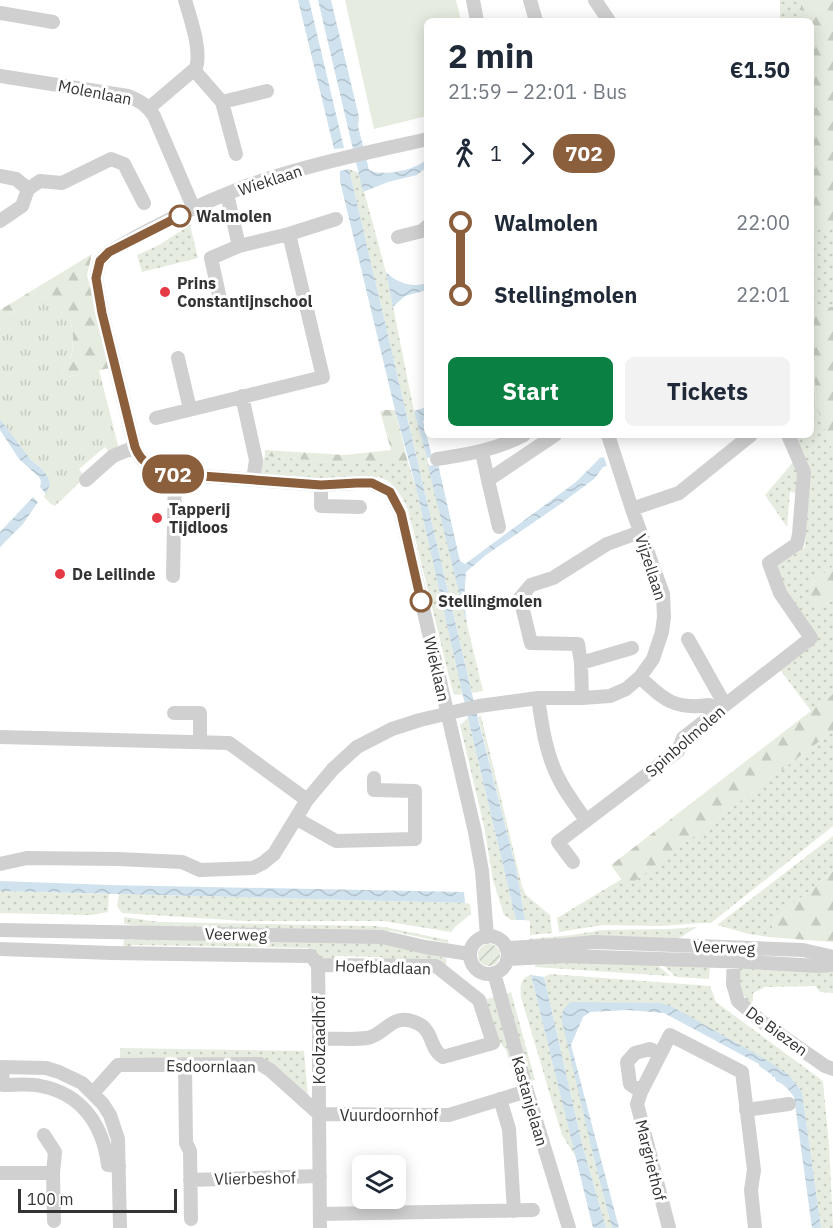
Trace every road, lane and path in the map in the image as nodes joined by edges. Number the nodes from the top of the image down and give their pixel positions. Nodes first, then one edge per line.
1 (185, 0) edge
2 (473, 0) edge
3 (530, 0) edge
4 (595, 0) edge
5 (0, 13) edge
6 (476, 18) edge
7 (535, 18) edge
8 (607, 18) edge
9 (53, 22) dead end
10 (194, 70) junction
11 (0, 76) edge
12 (267, 91) dead end
13 (222, 102) junction
14 (149, 108) junction
15 (424, 140) edge
16 (236, 154) dead end
17 (0, 176) edge
18 (28, 189) junction
19 (226, 194) junction
20 (144, 203) dead end
21 (194, 209) junction
22 (336, 219) dead end
23 (0, 221) edge
24 (424, 229) edge
25 (289, 234) junction
26 (398, 237) dead end
27 (239, 246) junction
28 (220, 299) dead end
29 (178, 358) dead end
30 (242, 396) junction
31 (190, 409) junction
32 (156, 418) dead end
33 (518, 438) edge
34 (551, 438) edge
35 (609, 438) edge
36 (748, 438) edge
37 (789, 438) edge
38 (135, 447) junction
39 (482, 452) junction
40 (437, 459) dead end
41 (175, 474) junction
42 (86, 480) dead end
43 (253, 480) junction
44 (488, 480) junction
45 (321, 485) junction
46 (360, 507) dead end
47 (632, 509) junction
48 (499, 526) dead end
49 (640, 532) junction
50 (173, 576) dead end
51 (688, 639) dead end
52 (632, 648) dead end
53 (581, 663) junction
54 (640, 677) junction
55 (538, 698) junction
56 (582, 698) junction
57 (720, 709) junction
58 (174, 713) dead end
59 (447, 714) junction
60 (0, 737) edge
61 (200, 742) junction
62 (374, 777) dead end
63 (307, 800) junction
64 (297, 819) junction
65 (586, 821) junction
66 (573, 862) dead end
67 (0, 864) edge
68 (0, 930) edge
69 (487, 937) junction
70 (734, 947) junction
71 (0, 949) edge
72 (506, 953) junction
73 (470, 954) junction
74 (833, 957) edge
75 (734, 962) junction
76 (318, 965) junction
77 (833, 965) edge
78 (494, 973) junction
79 (320, 1039) junction
80 (660, 1054) junction
81 (184, 1065) junction
82 (1, 1067) edge
83 (833, 1069) edge
84 (527, 1091) junction
85 (641, 1092) junction
86 (93, 1093) junction
87 (500, 1099) junction
88 (789, 1104) dead end
89 (746, 1110) junction
90 (319, 1114) junction
91 (44, 1135) dead end
92 (113, 1166) junction
93 (0, 1173) edge
94 (53, 1173) junction
95 (320, 1176) junction
96 (190, 1180) junction
97 (533, 1210) dead end
98 (514, 1211) junction
99 (191, 1219) dead end
100 (54, 1221) dead end
101 (320, 1221) edge
102 (120, 1228) edge
103 (569, 1228) edge
104 (669, 1228) edge
105 (755, 1228) edge

1 - 10 street
2 - 6 street
3 - 7 street
4 - 8 street
5 - 9 street
10 - 13 street
10 - 14 street
11 - 14 street, Molenlaan
12 - 13 street
13 - 16 street
14 - 21 street, Molenlaan
15 - 19 street, Wieklaan
17 - 18 street
18 - 20 street
18 - 23 street
19 - 21 street, Wieklaan
19 - 27 street
21 - 38 street, Wieklaan
22 - 25 street
24 - 26 street
25 - 27 street
25 - 30 street
27 - 28 street
29 - 31 street
30 - 31 street
30 - 43 street
31 - 32 street
33 - 39 street
34 - 44 street
35 - 47 street, Vijzellaan
36 - 47 street
37 - 57 street, Spinbolmolen
38 - 41 street, Wieklaan
38 - 42 street
39 - 40 street
39 - 44 street
41 - 43 street, Wieklaan
41 - 50 street
43 - 45 street, Wieklaan
44 - 48 street
45 - 46 street
45 - 59 street, Wieklaan
47 - 49 street, Vijzellaan
49 - 53 street
49 - 54 street, Vijzellaan
51 - 57 street
52 - 53 street
53 - 56 street
54 - 56 street, Vijzellaan
54 - 57 street
55 - 56 street, Vijzellaan
55 - 59 street, Vijzellaan
55 - 65 street
57 - 65 street, Spinbolmolen
58 - 61 street
59 - 63 street, Vijzellaan
59 - 69 street, Wieklaan
60 - 61 street
61 - 63 street
62 - 64 street
63 - 64 street, Vijzellaan
64 - 67 street
65 - 66 street, Spinbolmolen
68 - 73 street, Veerweg
69 - 72 street
69 - 73 street
70 - 72 street, Veerweg
70 - 74 street, Veerweg
70 - 75 street, De Biezen
71 - 76 street, Hoefbladlaan
72 - 75 street, Veerweg
72 - 78 street
73 - 78 street
75 - 77 street, Veerweg
75 - 83 street, De Biezen
76 - 79 street, Koolzaadhof
76 - 79 street, Hoefbladlaan
78 - 84 street, Kastanjelaan
79 - 90 street, Koolzaadhof
80 - 85 street, Margriethof
80 - 85 street, Margriethof
80 - 89 street, Margriethof
81 - 86 street, Esdoornlaan
81 - 90 street, Esdoornlaan
81 - 96 street, Vlierbeshof
82 - 86 street
82 - 92 street
84 - 87 street, Vuurdoornhof
84 - 103 street, Kastanjelaan
85 - 104 street, Margriethof
86 - 92 street
87 - 90 street, Vuurdoornhof
87 - 98 street
88 - 89 street
89 - 105 street, Margriethof
90 - 95 street
91 - 94 street
92 - 102 street
93 - 94 street
94 - 100 street
95 - 96 street, Vlierbeshof
95 - 101 street
96 - 99 street, Vlierbeshof
97 - 98 street
98 - 101 street

